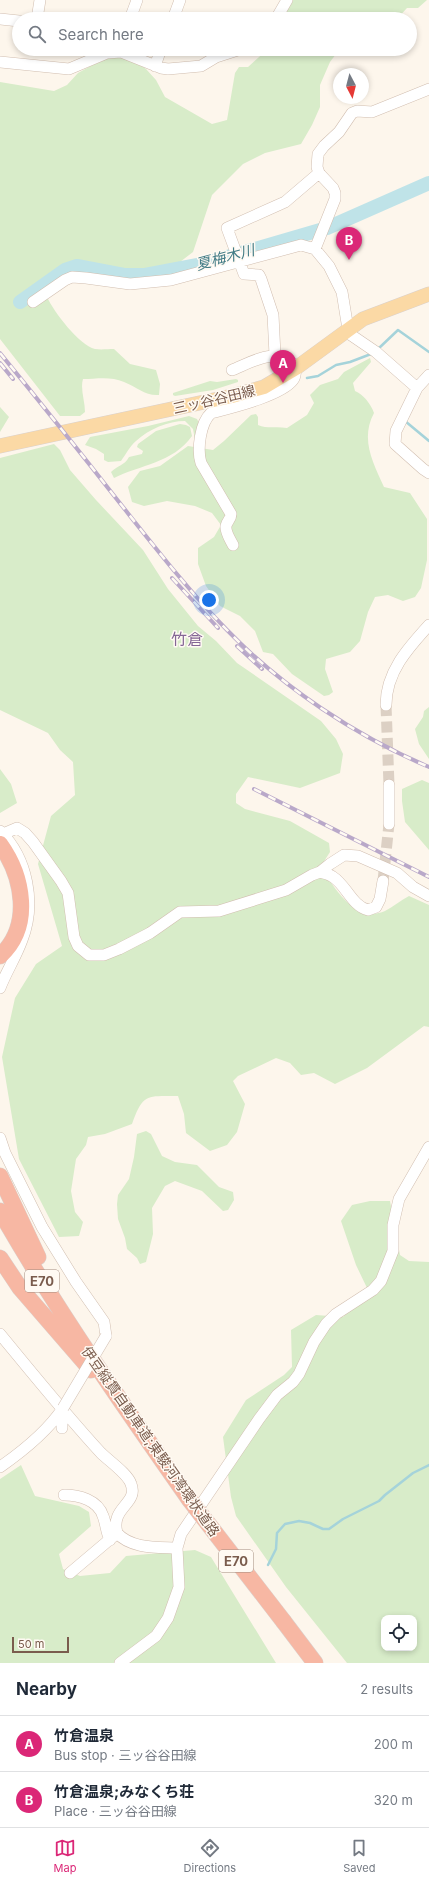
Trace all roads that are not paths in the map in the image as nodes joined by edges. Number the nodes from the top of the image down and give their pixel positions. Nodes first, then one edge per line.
1 (40, 0) edge
2 (137, 0) edge
3 (180, 0) edge
4 (287, 0) edge
5 (38, 12) edge
6 (133, 12) edge
7 (176, 12) edge
8 (280, 12) edge
9 (0, 19) edge
10 (12, 20) edge
11 (100, 56) edge
12 (131, 56) edge
13 (159, 56) edge
14 (219, 56) edge
15 (0, 62) edge
16 (155, 66) junction
17 (429, 89) edge
18 (319, 173) junction
19 (317, 244) junction
20 (239, 262) junction
21 (429, 294) edge
22 (34, 302) dead end
23 (348, 329) junction
24 (275, 355) junction
25 (296, 368) junction
26 (232, 370) dead end
27 (429, 374) edge
28 (417, 388) junction
29 (0, 446) edge
30 (429, 473) edge
31 (233, 545) dead end
32 (429, 625) edge
33 (386, 705) tunnel mouth
34 (389, 785) tunnel mouth
35 (389, 824) tunnel mouth
36 (1, 837) edge
37 (0, 852) edge
38 (320, 872) junction
39 (383, 881) tunnel mouth
40 (429, 896) edge
41 (2, 954) edge
42 (0, 988) edge
43 (0, 1138) edge
44 (429, 1147) edge
45 (0, 1176) edge
46 (0, 1211) edge
47 (0, 1258) edge
48 (0, 1334) edge
49 (87, 1350) junction
50 (121, 1402) junction
51 (60, 1412) junction
52 (62, 1428) dead end
53 (0, 1467) edge
54 (64, 1495) dead end
55 (113, 1536) junction
56 (177, 1548) junction
57 (70, 1573) dead end
58 (288, 1628) junction
59 (120, 1663) edge
60 (306, 1663) edge
61 (314, 1663) edge
62 (321, 1663) edge

1 - 5 street
2 - 6 street
3 - 7 street
4 - 8 street
9 - 10 street
11 - 15 street
12 - 16 street
13 - 16 street
14 - 16 street
17 - 18 street
18 - 19 street
18 - 20 street
19 - 20 street
19 - 23 street
20 - 22 street
20 - 24 street
21 - 23 main road, 三ッ谷谷田線
23 - 25 main road, 三ッ谷谷田線
23 - 28 street
24 - 25 street
24 - 26 street
25 - 29 main road, 三ッ谷谷田線
25 - 31 street
27 - 28 street
28 - 30 street
32 - 33 street
34 - 35 street
36 - 38 street
36 - 41 highway
36 - 42 street
37 - 41 highway
38 - 39 street
38 - 40 street
43 - 51 street, bridge
44 - 56 street
45 - 49 highway
46 - 49 highway, 伊豆縦貫自動車道;東駿河湾環状道路 / E70
47 - 50 highway
48 - 51 street
49 - 50 highway, 伊豆縦貫自動車道;東駿河湾環状道路 / E70
50 - 58 highway, 伊豆縦貫自動車道;東駿河湾環状道路 / E70, bridge
51 - 52 street
51 - 53 street
51 - 55 street
54 - 55 street
55 - 56 street
55 - 57 street
56 - 59 street
58 - 60 highway
58 - 61 highway, 伊豆縦貫自動車道;東駿河湾環状道路 / E70
58 - 62 highway

